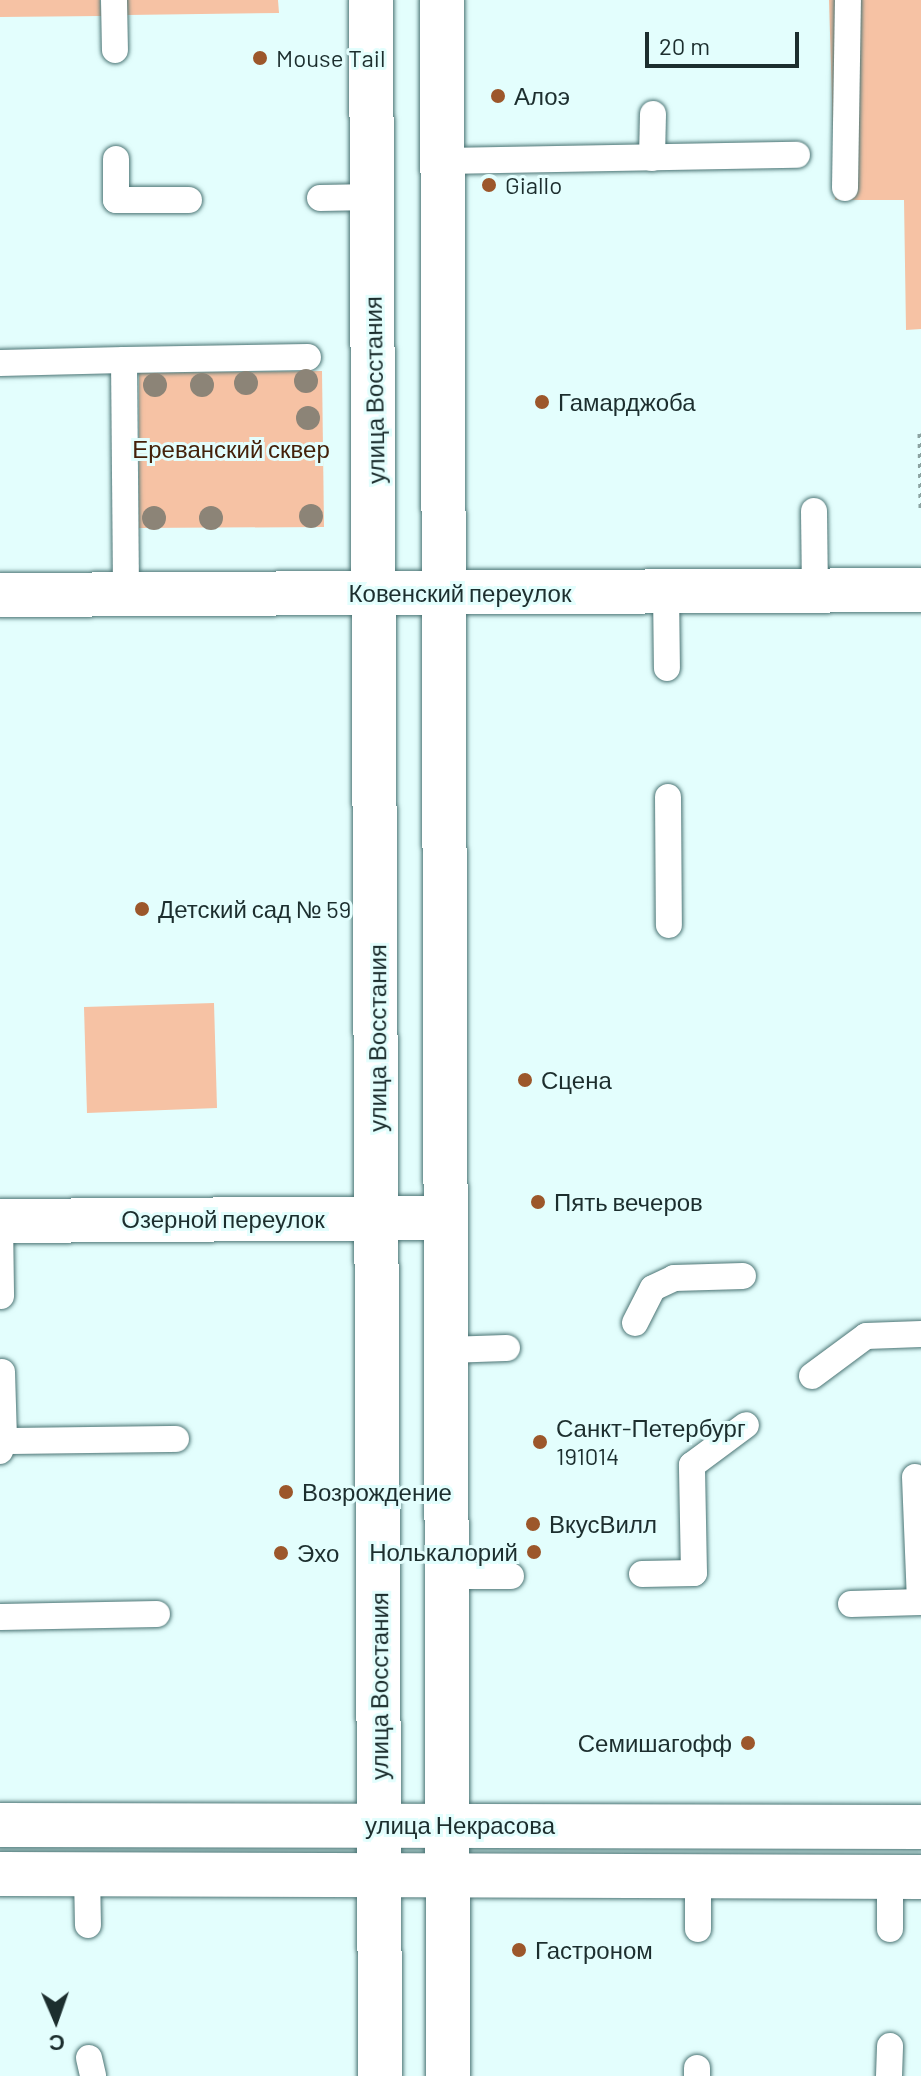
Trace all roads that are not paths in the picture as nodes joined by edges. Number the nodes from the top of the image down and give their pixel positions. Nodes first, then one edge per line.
1 (114, 0) edge
2 (371, 0) edge
3 (442, 0) edge
4 (848, 0) edge
5 (115, 50) dead end
6 (653, 114) dead end
7 (797, 155) dead end
8 (652, 158) junction
9 (116, 159) dead end
10 (443, 161) junction
11 (845, 188) dead end
12 (373, 197) junction
13 (320, 198) dead end
14 (189, 200) dead end
15 (308, 357) dead end
16 (124, 360) junction
17 (0, 363) edge
18 (814, 511) dead end
19 (921, 590) edge
20 (666, 591) junction
21 (815, 591) junction
22 (376, 593) junction
23 (445, 593) junction
24 (126, 594) junction
25 (0, 595) edge
26 (667, 668) dead end
27 (668, 797) dead end
28 (669, 925) dead end
29 (378, 1218) junction
30 (446, 1218) junction
31 (0, 1221) edge
32 (743, 1276) dead end
33 (1, 1296) edge
34 (635, 1323) dead end
35 (921, 1334) edge
36 (507, 1348) dead end
37 (446, 1350) junction
38 (2, 1372) dead end
39 (812, 1376) dead end
40 (746, 1425) dead end
41 (176, 1439) dead end
42 (2, 1446) edge
43 (917, 1489) edge
44 (642, 1574) dead end
45 (446, 1576) junction
46 (511, 1576) dead end
47 (920, 1602) edge
48 (851, 1604) dead end
49 (157, 1614) dead end
50 (0, 1617) edge
51 (0, 1825) edge
52 (379, 1825) junction
53 (446, 1826) junction
54 (921, 1827) edge
55 (0, 1874) edge
56 (87, 1874) junction
57 (379, 1876) junction
58 (446, 1877) junction
59 (698, 1877) junction
60 (906, 1877) edge
61 (88, 1925) dead end
62 (698, 1929) dead end
63 (890, 1929) dead end
64 (890, 2046) dead end
65 (380, 2076) edge
66 (448, 2076) edge
67 (889, 2076) edge

1 - 5 lane
2 - 12 street, улица Восстания
3 - 10 street
4 - 11 lane
6 - 8 lane
7 - 8 lane
8 - 10 lane
9 - 14 lane
10 - 23 street
12 - 13 lane
12 - 22 street, улица Восстания
15 - 16 lane
16 - 17 lane
16 - 24 lane
18 - 21 lane
19 - 21 street, Ковенский переулок
20 - 21 street, Ковенский переулок
20 - 23 street, Ковенский переулок
20 - 26 lane
22 - 23 street, Ковенский переулок
22 - 24 street, Ковенский переулок
22 - 29 street, улица Восстания
23 - 30 street
24 - 25 street, Ковенский переулок
27 - 28 lane
29 - 30 street, Озерной переулок
29 - 31 street, Озерной переулок
29 - 52 street, улица Восстания
30 - 37 street
31 - 33 lane
32 - 34 lane
35 - 39 lane
36 - 37 lane
37 - 45 street
38 - 42 lane
40 - 44 lane
41 - 42 lane
43 - 47 lane
45 - 46 lane
45 - 53 street
47 - 48 lane
49 - 50 lane
51 - 52 street, улица Некрасова
52 - 53 street, улица Некрасова
52 - 57 street, улица Восстания
53 - 54 street, улица Некрасова
53 - 58 street
55 - 56 street
56 - 57 street
56 - 61 lane
57 - 58 street
57 - 65 street, улица Восстания
58 - 59 street
58 - 66 street
59 - 60 street
59 - 62 lane
60 - 63 lane
64 - 67 lane

